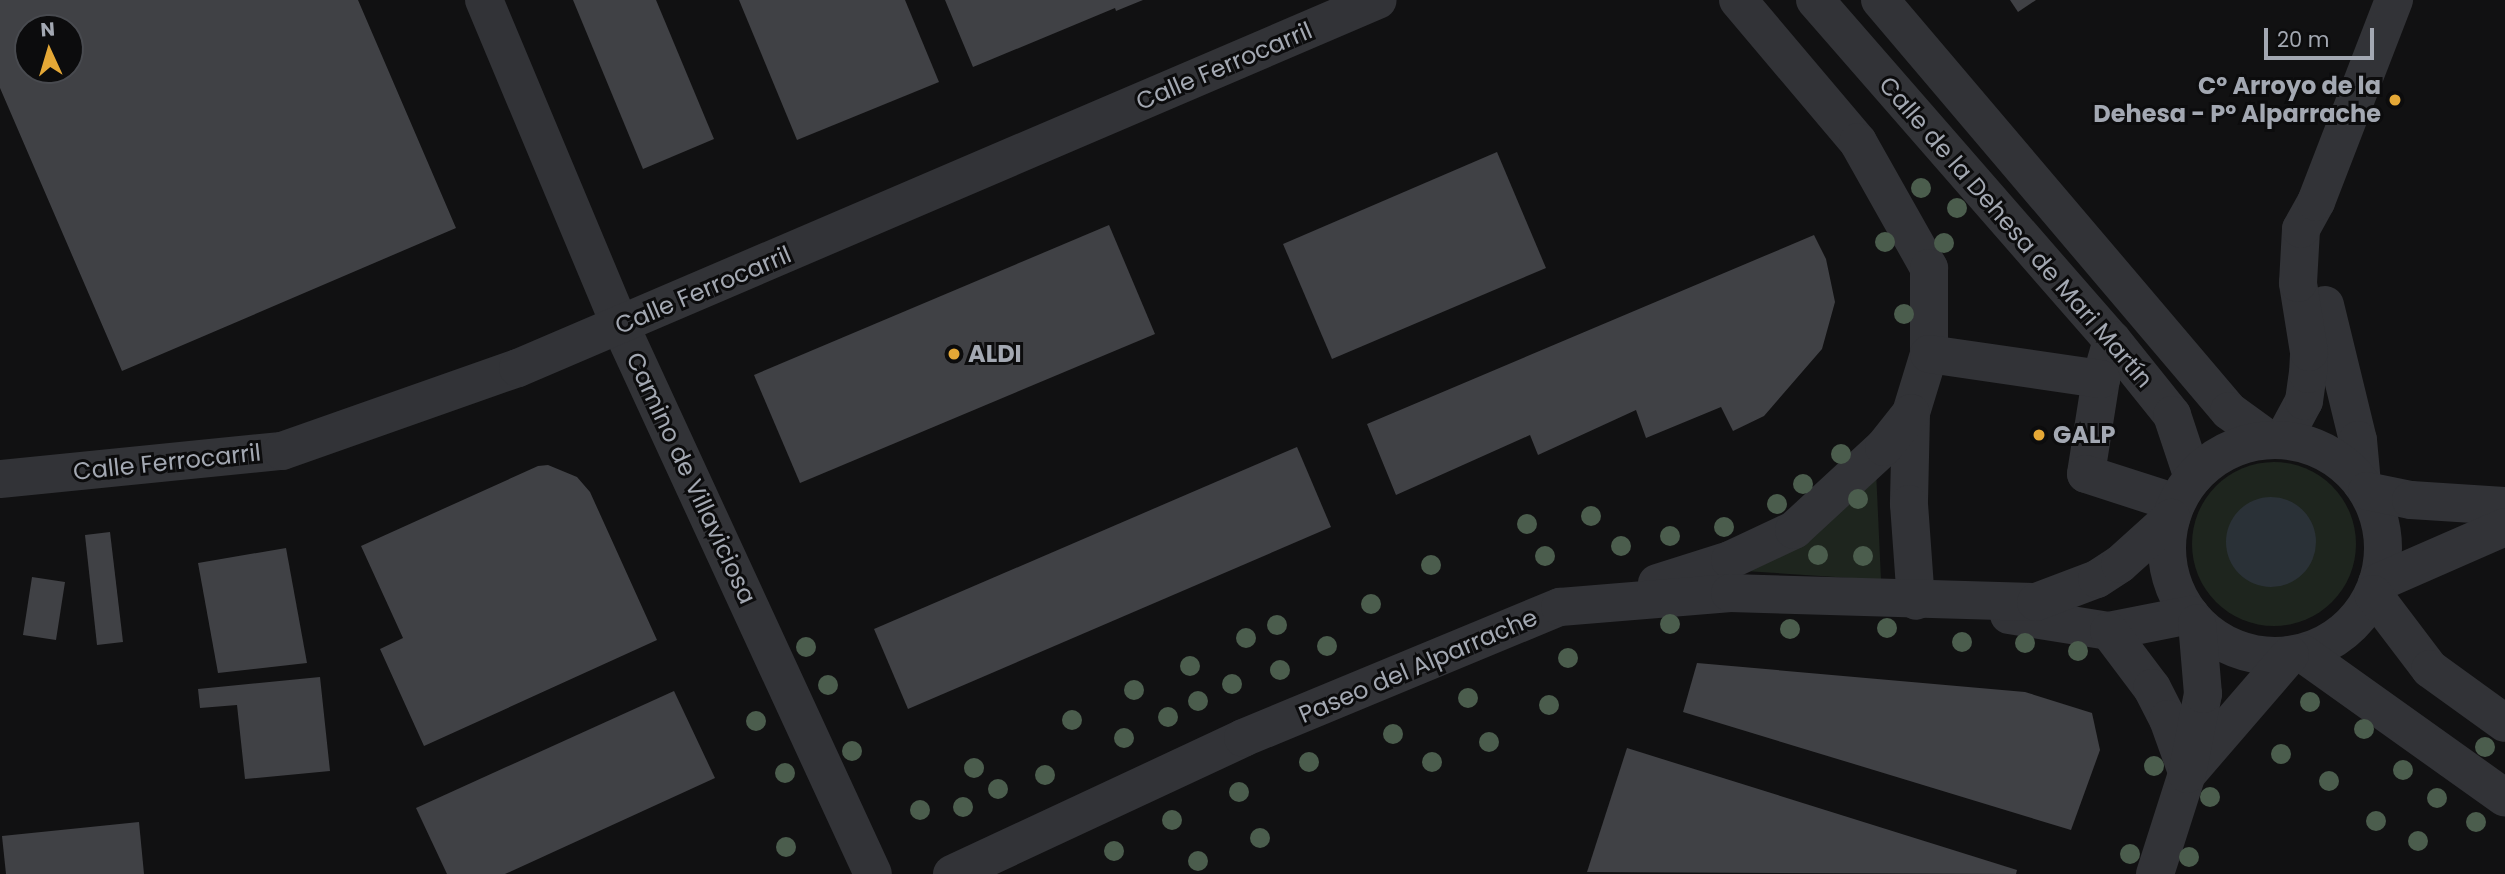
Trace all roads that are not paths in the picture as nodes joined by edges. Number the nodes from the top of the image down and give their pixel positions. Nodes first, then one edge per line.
1 (484, 0) edge
2 (1378, 0) edge
3 (1738, 0) edge
4 (1815, 0) edge
5 (1880, 0) edge
6 (2394, 0) edge
7 (2316, 202) junction
8 (621, 325) junction
9 (2112, 340) junction
10 (1929, 354) junction
11 (2102, 379) junction
12 (1911, 413) junction
13 (2276, 440) junction
14 (0, 479) edge
15 (2364, 487) junction
16 (2180, 500) junction
17 (2505, 506) edge
18 (2505, 527) edge
19 (2375, 588) junction
20 (1916, 601) junction
21 (1560, 607) junction
22 (2193, 620) junction
23 (2109, 631) junction
24 (2296, 654) junction
25 (2505, 723) edge
26 (2187, 774) junction
27 (2505, 798) edge
28 (873, 874) edge
29 (952, 874) edge
30 (2155, 874) edge

1 - 8 street, Camino de Villaviciosa
2 - 8 street, Calle Ferrocarril
3 - 10 street
4 - 9 street, Calle de la Dehesa de Mari Martín
5 - 13 street, Calle de la Dehesa de Mari Martín
6 - 7 street
7 - 13 street
7 - 15 street
8 - 14 street, Calle Ferrocarril
8 - 28 street, Camino de Villaviciosa
9 - 11 street
9 - 16 street, Calle de la Dehesa de Mari Martín
10 - 11 street
10 - 12 street
11 - 16 street
12 - 20 street
12 - 21 street
13 - 15 street
13 - 16 street
15 - 17 street
15 - 19 street
16 - 20 street, Paseo del Alparrache
16 - 22 street
18 - 19 street
19 - 24 street
19 - 25 street
20 - 21 street, Paseo del Alparrache
20 - 23 street, Paseo del Alparrache
21 - 29 street, Paseo del Alparrache
22 - 23 street, Paseo del Alparrache
22 - 24 street
22 - 26 street
23 - 26 street
24 - 26 street
24 - 27 street
26 - 30 street

